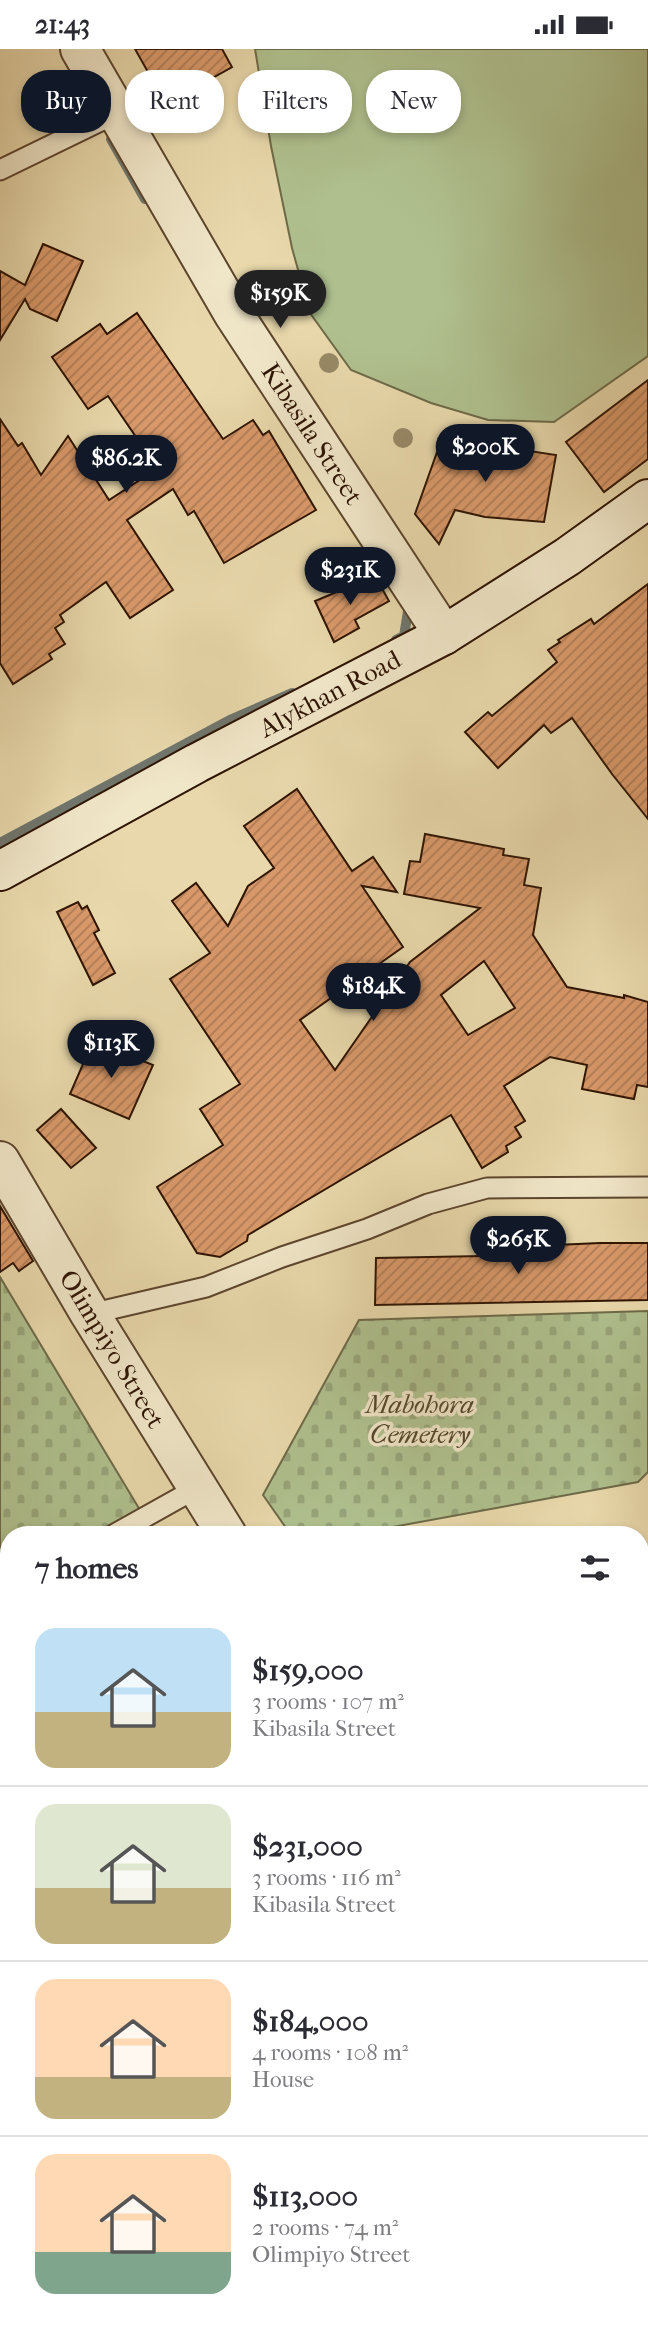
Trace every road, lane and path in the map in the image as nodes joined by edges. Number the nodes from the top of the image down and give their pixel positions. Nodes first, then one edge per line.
1 (80, 49) edge
2 (117, 113) junction
3 (0, 170) edge
4 (648, 499) edge
5 (444, 635) junction
6 (0, 871) edge
7 (0, 1160) edge
8 (648, 1187) edge
9 (90, 1314) junction
10 (197, 1488) junction
11 (129, 1526) edge
12 (221, 1526) edge

1 - 2 street, Kibasila Street
2 - 3 lane
2 - 5 street, Kibasila Street
4 - 5 street, Alykhan Road
5 - 6 street, Alykhan Road
7 - 9 street, Olimpiyo Street
8 - 9 lane
9 - 10 street, Olimpiyo Street
10 - 11 lane
10 - 12 street, Olimpiyo Street

